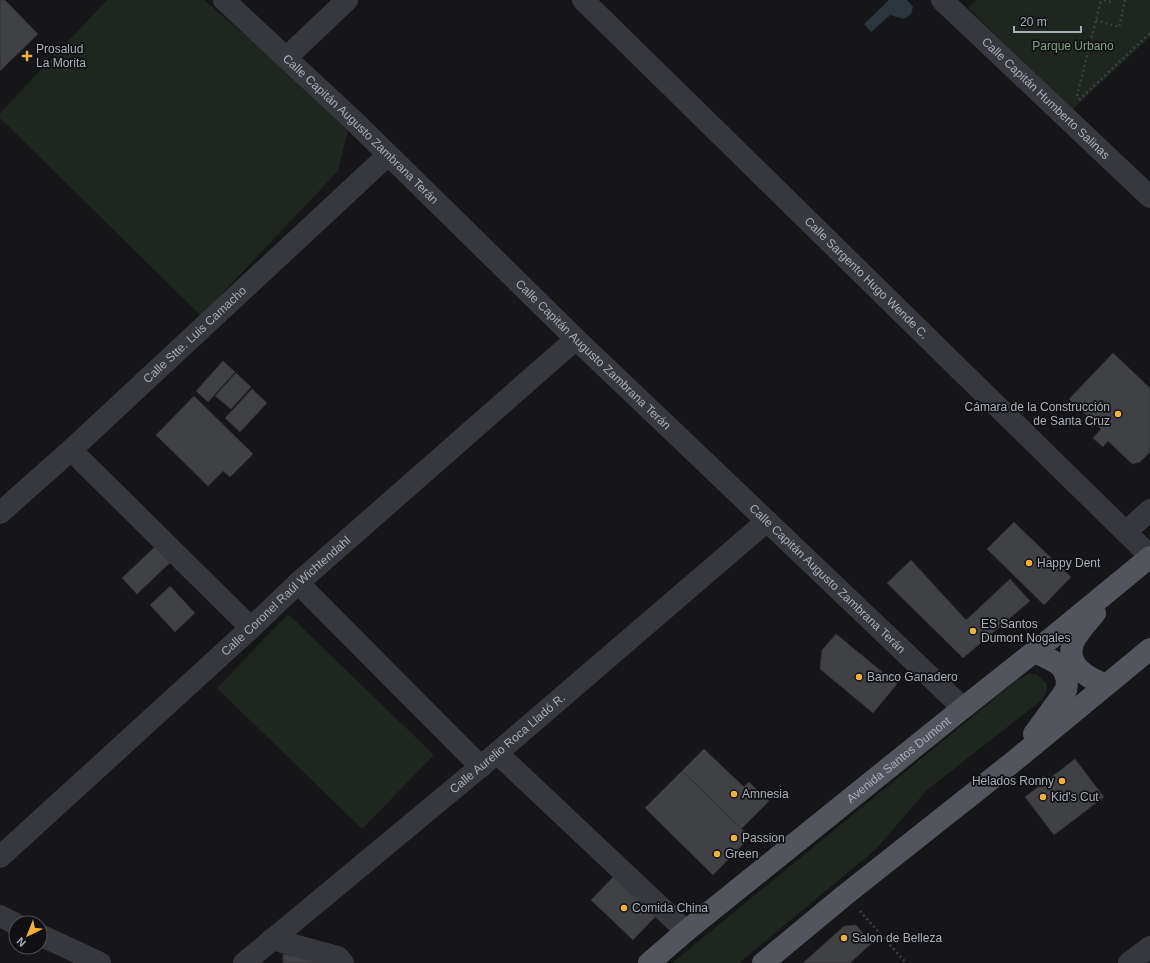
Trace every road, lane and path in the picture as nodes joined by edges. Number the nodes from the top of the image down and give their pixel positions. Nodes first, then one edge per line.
1 (224, 0) edge
2 (347, 0) edge
3 (583, 0) edge
4 (942, 0) edge
5 (1103, 0) edge
6 (1112, 0) edge
7 (1125, 0) edge
8 (1096, 20) junction
9 (1150, 33) edge
10 (286, 58) junction
11 (388, 155) junction
12 (1150, 197) edge
13 (576, 339) junction
14 (71, 450) junction
15 (1150, 510) edge
16 (0, 513) edge
17 (767, 521) junction
18 (1126, 532) junction
19 (1150, 556) edge
20 (298, 583) junction
21 (1120, 583) junction
22 (251, 628) junction
23 (1150, 649) edge
24 (1034, 652) junction
25 (1106, 685) junction
26 (963, 708) junction
27 (497, 753) junction
28 (1014, 762) junction
29 (481, 767) junction
30 (0, 857) edge
31 (845, 895) junction
32 (686, 931) junction
33 (272, 939) junction
34 (48, 941) edge
35 (1150, 947) edge
36 (67, 956) edge
37 (100, 963) edge
38 (244, 963) edge
39 (343, 963) edge
40 (649, 963) edge
41 (763, 963) edge
42 (906, 963) edge
43 (1129, 963) edge

1 - 10 street, Calle Capitán Augusto Zambrana Terán
2 - 10 street
3 - 18 street, Calle Sargento Hugo Wende C.
4 - 12 street, Calle Capitán Humberto Salinas
5 - 6 path
5 - 8 path
7 - 8 path
8 - 9 path
10 - 11 street, Calle Capitán Augusto Zambrana Terán
11 - 13 street, Calle Capitán Augusto Zambrana Terán
11 - 14 street, Calle Stte. Luis Camacho
13 - 17 street, Calle Capitán Augusto Zambrana Terán
13 - 20 street, Calle Coronel Raúl Wichtendahl
14 - 16 street, Calle Stte. Luis Camacho
14 - 22 street
15 - 18 street
17 - 26 street, Calle Capitán Augusto Zambrana Terán
17 - 27 street, Calle Aurelio Roca Lladó R.
18 - 19 street, Calle Sargento Hugo Wende C.
19 - 21 main road, Avenida Santos Dumont
20 - 22 street, Calle Coronel Raúl Wichtendahl
20 - 29 street
21 - 24 main road, Avenida Santos Dumont
21 - 25 main road
22 - 30 street, Calle Coronel Raúl Wichtendahl
23 - 25 main road
24 - 26 main road, Avenida Santos Dumont
24 - 28 main road
25 - 28 main road
26 - 32 main road, Avenida Santos Dumont
27 - 29 street, Calle Aurelio Roca Lladó R.
27 - 32 street
28 - 31 main road
29 - 33 street, Calle Aurelio Roca Lladó R.
31 - 41 main road
31 - 42 path
32 - 40 main road, Avenida Santos Dumont
33 - 38 street, Calle Aurelio Roca Lladó R.
33 - 39 street
34 - 36 street
35 - 43 street
36 - 37 street

